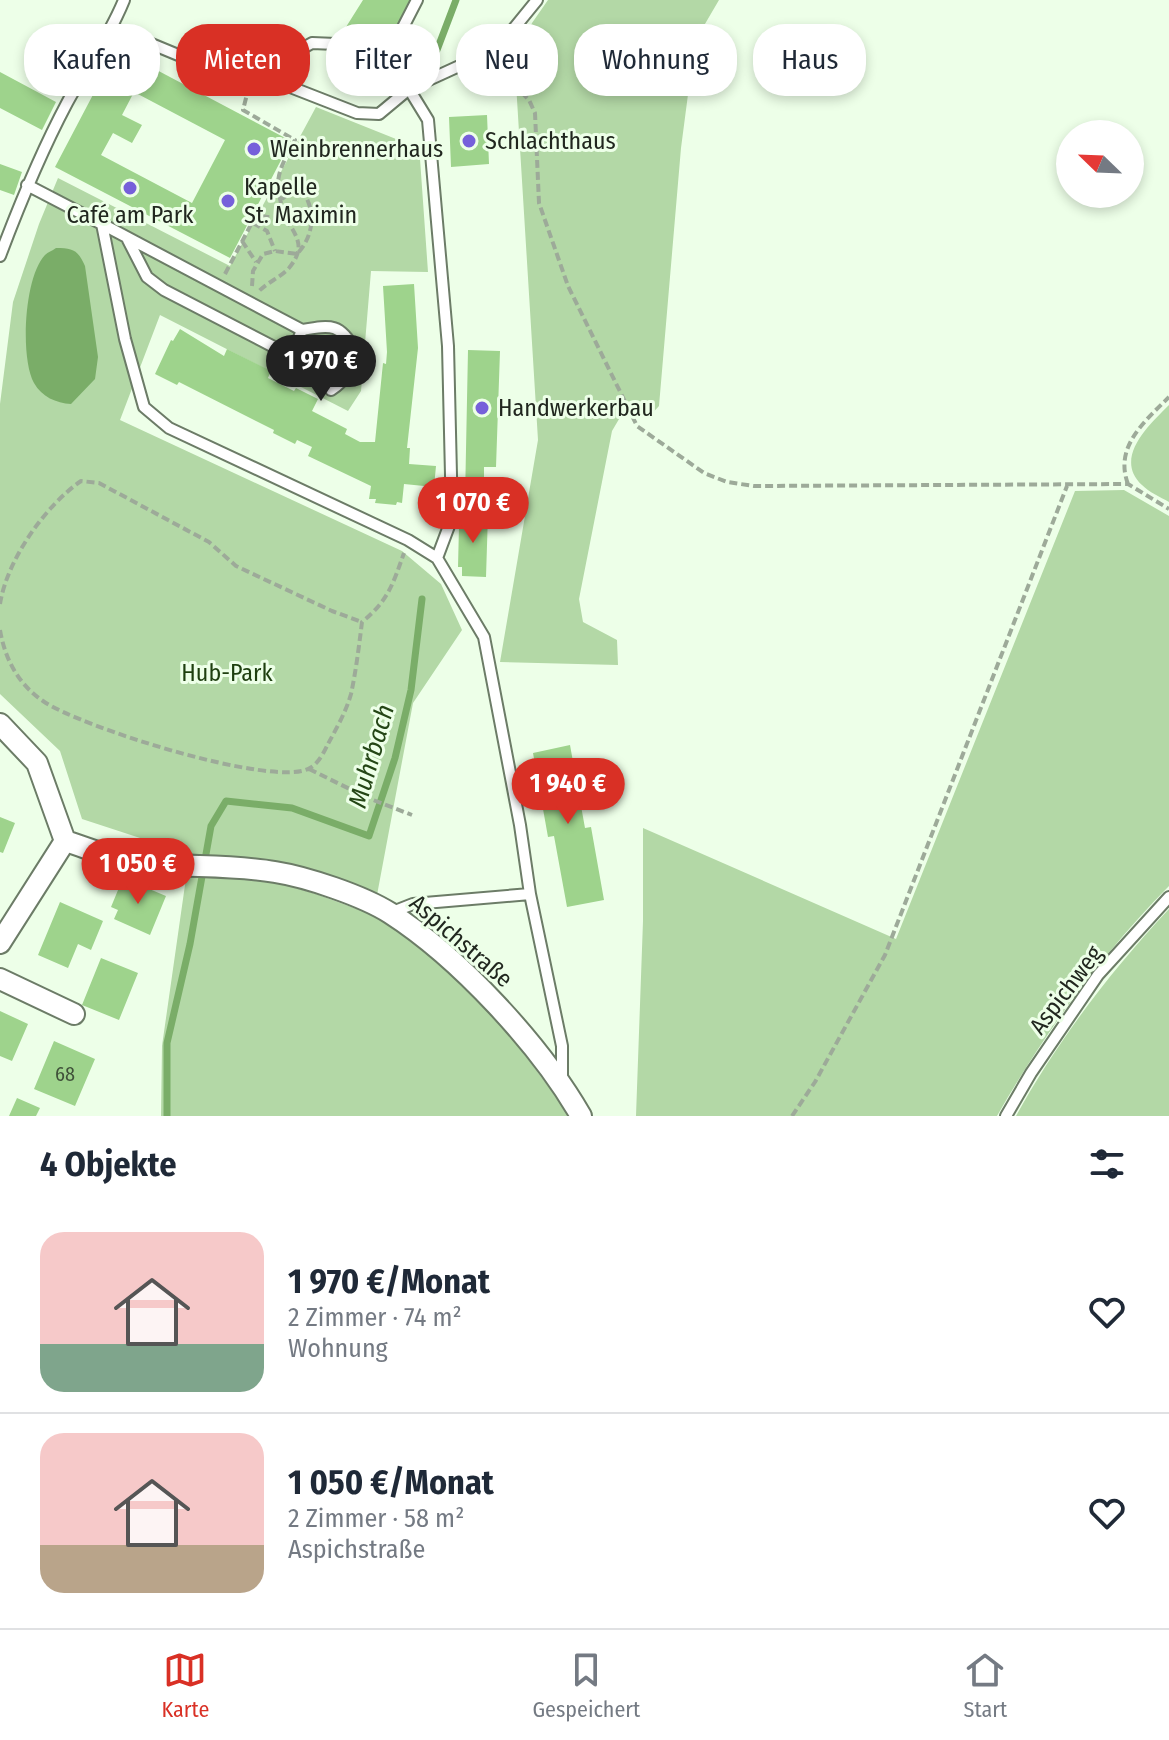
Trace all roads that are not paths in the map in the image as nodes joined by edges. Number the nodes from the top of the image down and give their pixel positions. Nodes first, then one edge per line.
1 (124, 0) edge
2 (417, 0) edge
3 (537, 0) edge
4 (115, 24) edge
5 (405, 24) edge
6 (440, 75) edge
7 (310, 95) edge
8 (70, 96) edge
9 (401, 96) edge
10 (413, 96) edge
11 (27, 185) junction
12 (102, 224) junction
13 (128, 240) junction
14 (0, 256) edge
15 (302, 330) junction
16 (331, 390) dead end
17 (437, 558) junction
18 (0, 724) edge
19 (65, 841) junction
20 (530, 894) junction
21 (1169, 897) edge
22 (389, 913) junction
23 (0, 943) edge
24 (0, 979) edge
25 (74, 1014) dead end
26 (563, 1087) junction
27 (581, 1116) edge
28 (1006, 1116) edge

1 - 4 lane
2 - 5 lane
3 - 6 lane
7 - 9 lane
8 - 11 lane
10 - 17 lane
11 - 12 lane
11 - 14 lane
12 - 13 lane
12 - 17 lane
13 - 15 lane
13 - 15 lane
15 - 16 lane
17 - 20 lane
18 - 19 street
19 - 22 street, Aspichstraße
19 - 23 street
20 - 22 lane
20 - 26 lane
21 - 28 lane, Aspichweg
22 - 26 street, Aspichstraße
24 - 25 street
26 - 27 street, Aspichstraße

